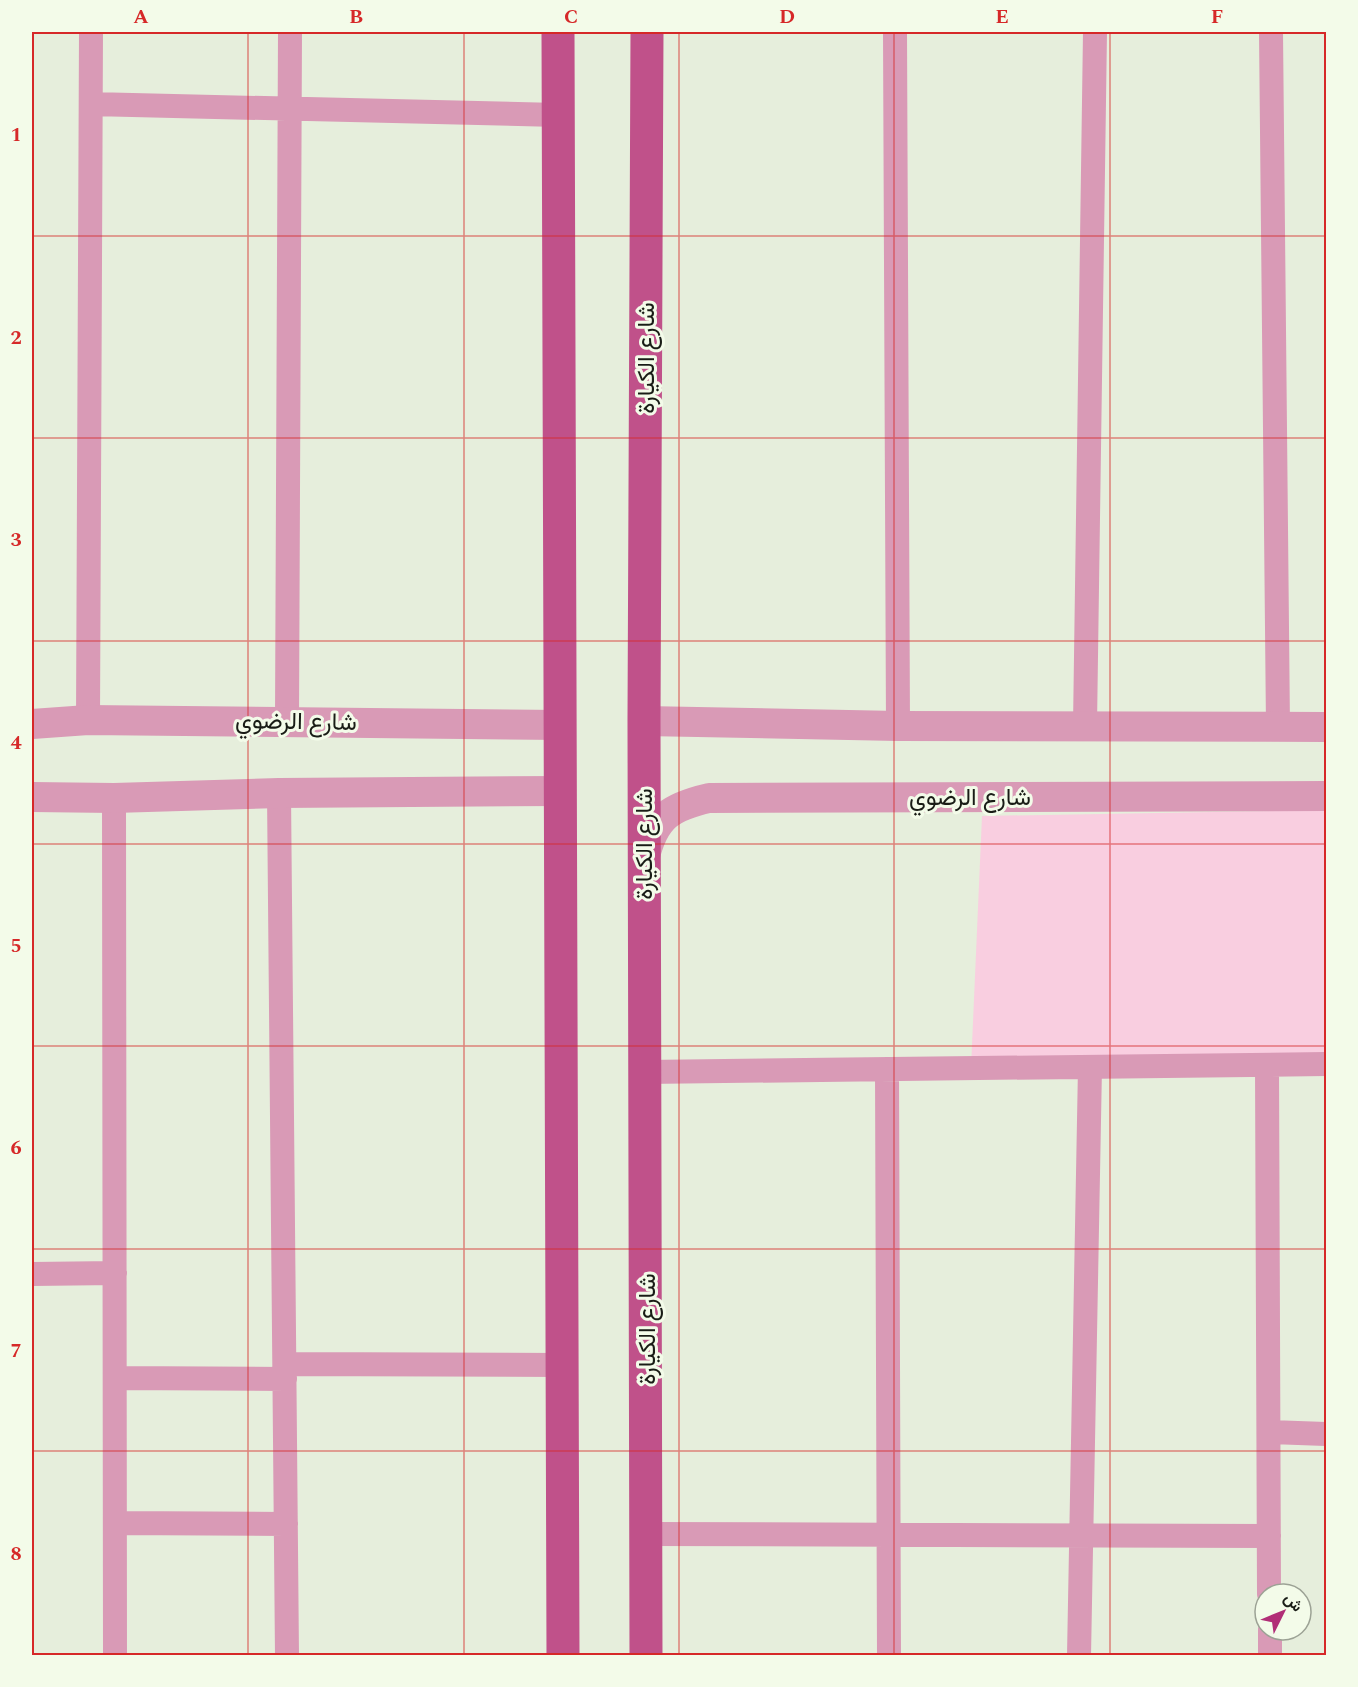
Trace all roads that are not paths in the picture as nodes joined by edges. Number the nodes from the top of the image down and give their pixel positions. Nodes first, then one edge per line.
1 (92, 32) edge
2 (290, 32) edge
3 (558, 32) edge
4 (647, 32) edge
5 (895, 32) edge
6 (1095, 32) edge
7 (1271, 32) edge
8 (91, 104) junction
9 (289, 108) junction
10 (558, 115) junction
11 (88, 720) junction
12 (287, 721) junction
13 (644, 721) junction
14 (32, 724) edge
15 (560, 725) junction
16 (898, 726) junction
17 (1085, 726) junction
18 (1278, 727) junction
19 (1326, 727) edge
20 (560, 791) junction
21 (279, 793) junction
22 (1326, 796) edge
23 (32, 797) edge
24 (114, 798) junction
25 (644, 858) junction
26 (1326, 1064) edge
27 (1268, 1065) junction
28 (1090, 1067) junction
29 (887, 1069) junction
30 (645, 1072) junction
31 (115, 1273) junction
32 (32, 1274) edge
33 (562, 1365) junction
34 (285, 1372) junction
35 (114, 1378) junction
36 (1269, 1432) junction
37 (1326, 1434) edge
38 (115, 1523) junction
39 (286, 1524) junction
40 (648, 1534) junction
41 (888, 1536) junction
42 (1082, 1536) junction
43 (1269, 1536) junction
44 (1269, 1582) edge
45 (115, 1656) edge
46 (287, 1656) edge
47 (563, 1656) edge
48 (646, 1656) edge
49 (889, 1656) edge
50 (1079, 1656) edge

1 - 8 street
2 - 9 street
3 - 10 main road
4 - 13 main road, شارع الكيارة
5 - 16 street
6 - 17 street
7 - 18 street
8 - 9 street
8 - 11 street
9 - 10 street
9 - 12 street
10 - 15 main road
11 - 12 street, شارع الرضوي
11 - 14 street, شارع الرضوي
12 - 15 street, شارع الرضوي
13 - 16 street
13 - 25 main road, شارع الكيارة
15 - 20 main road
16 - 17 street
17 - 18 street
18 - 19 street
20 - 21 street
20 - 33 main road
21 - 24 street
21 - 34 street
22 - 25 street, شارع الرضوي
23 - 24 street
24 - 31 street
25 - 30 main road, شارع الكيارة
26 - 27 street
27 - 28 street
27 - 36 street
28 - 29 street
28 - 42 street
29 - 30 street
29 - 41 street
30 - 40 main road, شارع الكيارة
31 - 32 street
31 - 35 street
33 - 34 street
33 - 47 main road
34 - 35 street
34 - 39 street
35 - 38 street
36 - 37 street
36 - 43 street
38 - 39 street
38 - 45 street
39 - 46 street
40 - 41 street
40 - 48 main road, شارع الكيارة
41 - 42 street
41 - 49 street
42 - 43 street
42 - 50 street
43 - 44 street

